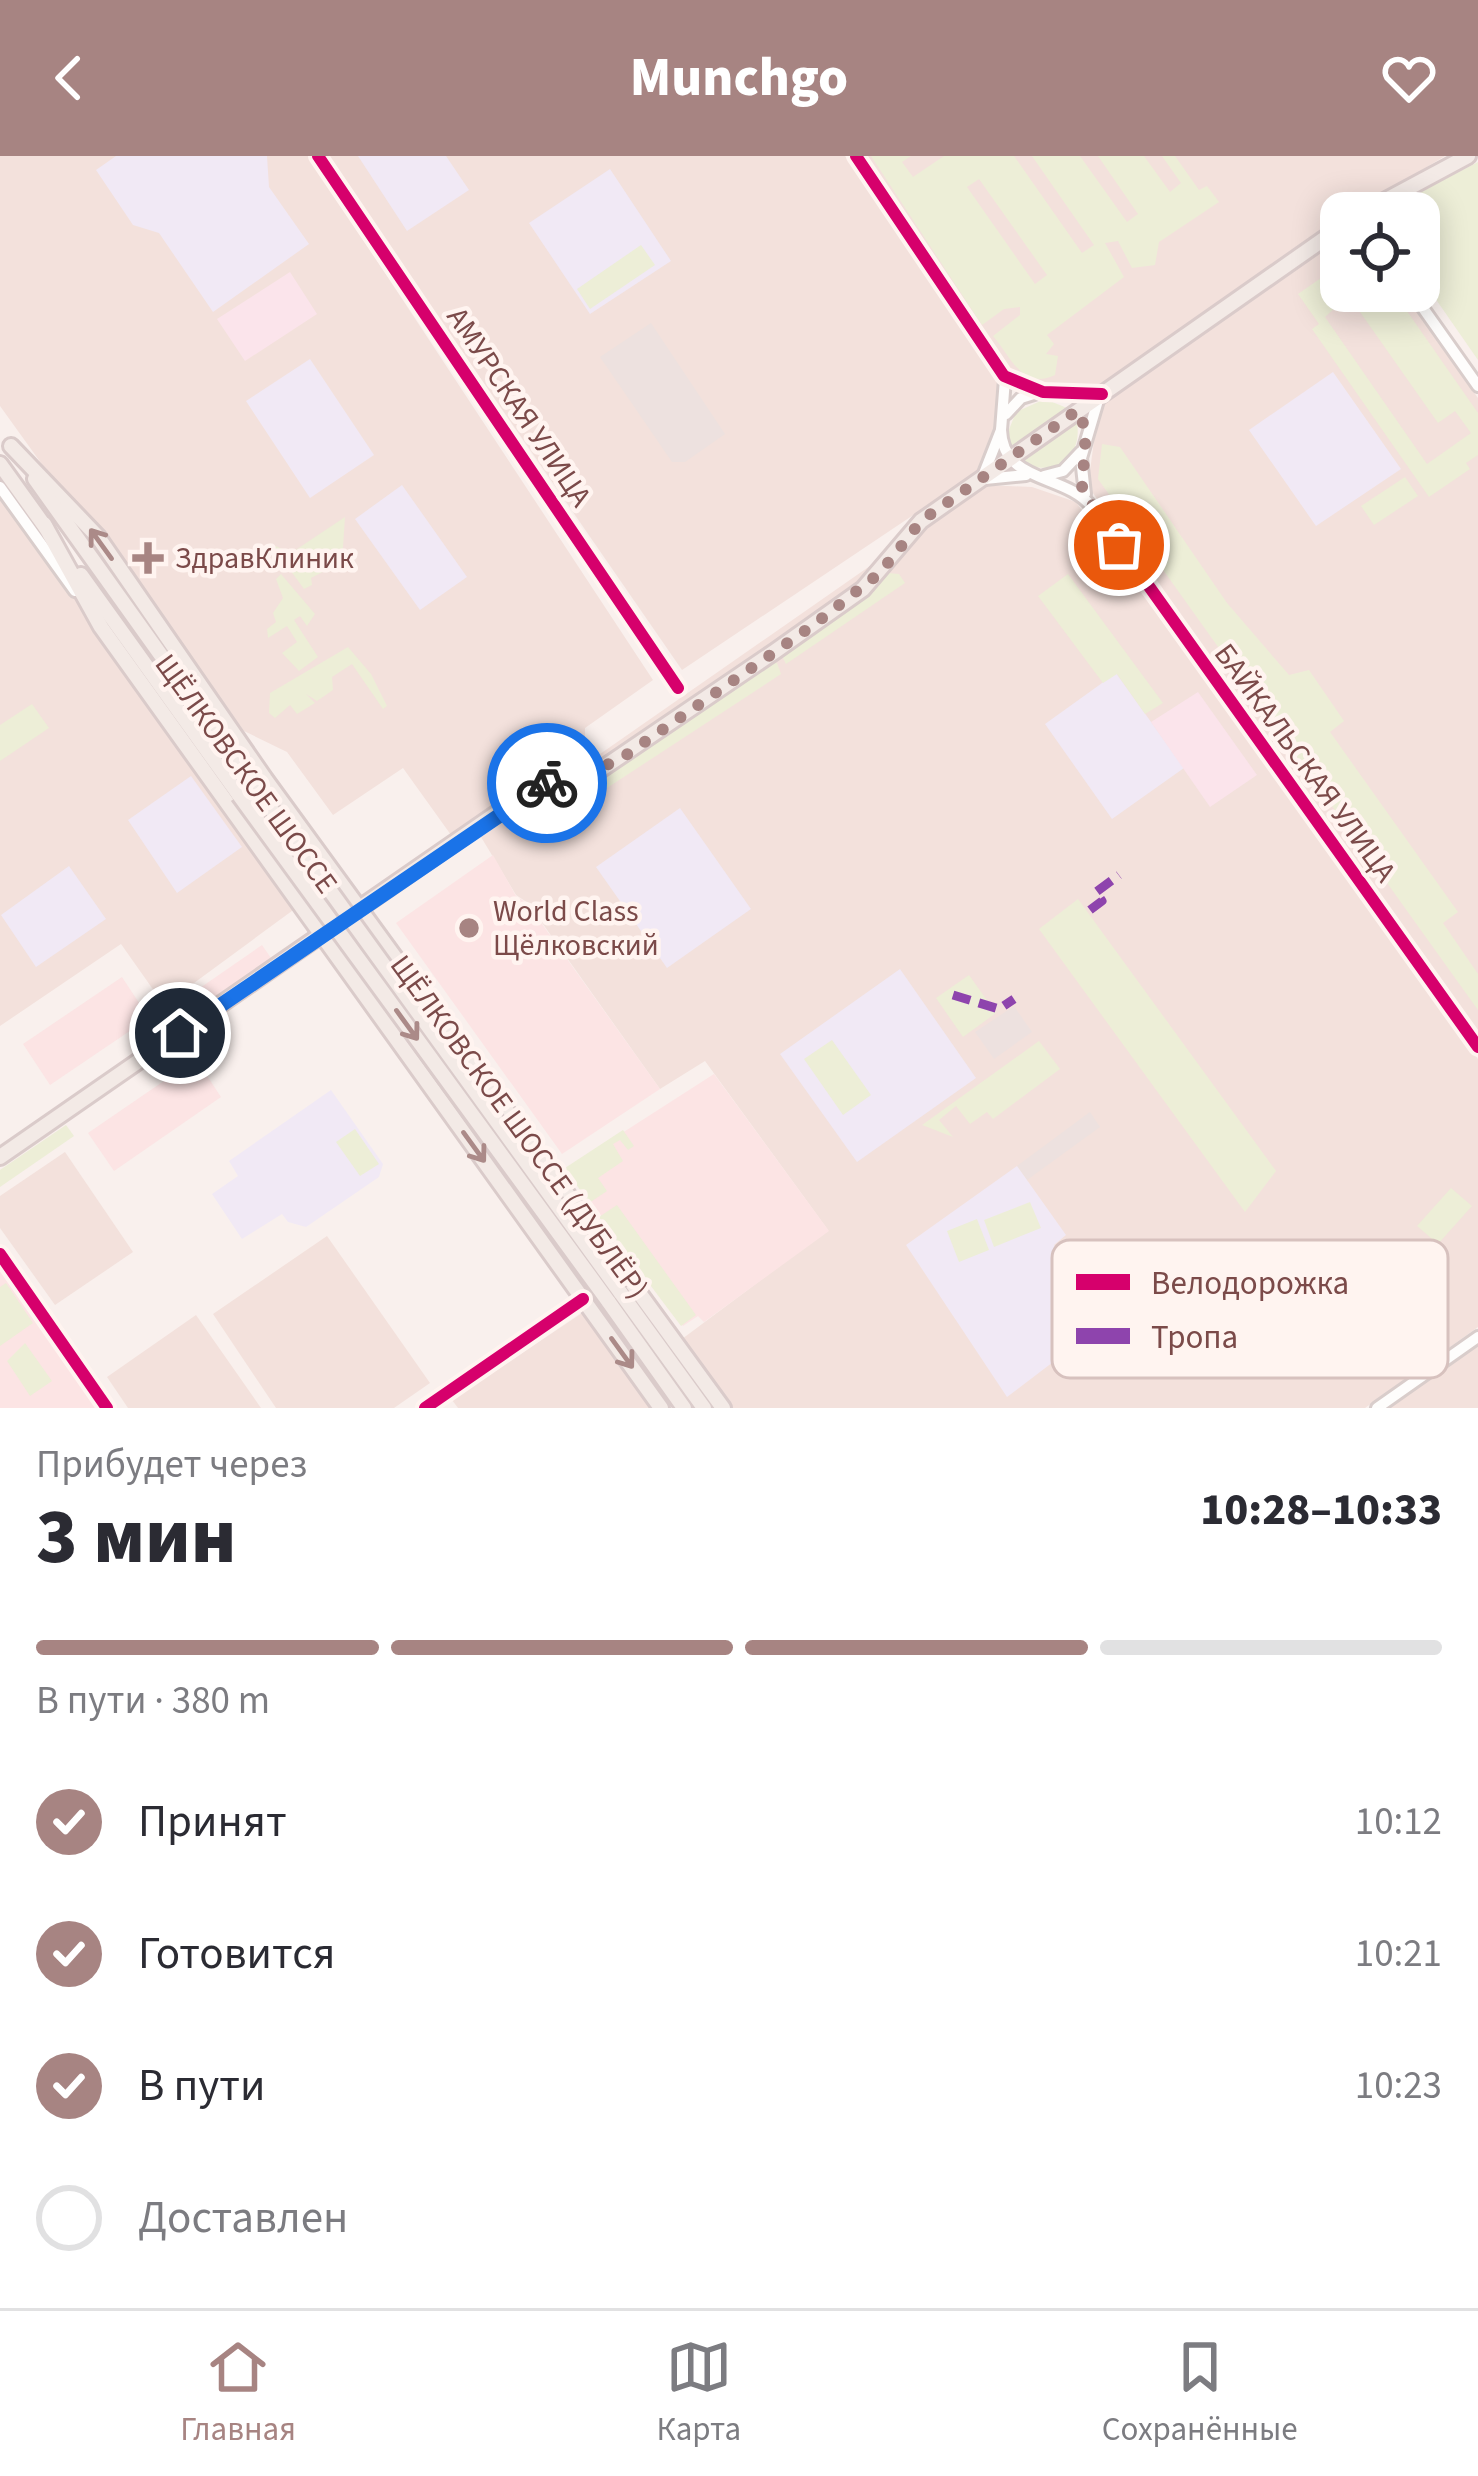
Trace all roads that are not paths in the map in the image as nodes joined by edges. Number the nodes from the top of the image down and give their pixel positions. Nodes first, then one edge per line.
1 (318, 156) edge
2 (856, 156) edge
3 (1468, 156) edge
4 (1396, 192) edge
5 (1320, 242) edge
6 (1426, 312) edge
7 (1004, 376) junction
8 (1478, 386) edge
9 (1047, 392) junction
10 (1102, 394) junction
11 (1078, 410) junction
12 (1002, 427) junction
13 (0, 431) edge
14 (11, 446) junction
15 (1084, 446) junction
16 (1009, 459) junction
17 (0, 464) edge
18 (1032, 475) junction
19 (976, 482) junction
20 (0, 487) edge
21 (1092, 508) junction
22 (44, 524) junction
23 (101, 627) junction
24 (678, 688) dead end
25 (360, 908) junction
26 (321, 936) junction
27 (401, 965) junction
28 (363, 995) junction
29 (1478, 1047) edge
30 (0, 1157) edge
31 (0, 1254) edge
32 (614, 1297) junction
33 (583, 1299) junction
34 (1478, 1337) edge
35 (1448, 1358) edge
36 (1420, 1378) edge
37 (107, 1408) edge
38 (425, 1408) edge
39 (661, 1408) edge
40 (684, 1408) edge
41 (704, 1408) edge
42 (723, 1408) edge
43 (1377, 1408) edge

1 - 24 street, АМУРСКАЯ УЛИЦА
2 - 7 street
3 - 4 main road
5 - 10 main road
6 - 8 street
7 - 9 street
7 - 12 street
9 - 10 street
9 - 11 street
9 - 12 street
10 - 11 main road
10 - 15 street
11 - 15 street
11 - 16 main road
12 - 16 street
12 - 19 street
13 - 14 main road, ЩЁЛКОВСКОЕ ШОССЕ
25 -> 14 main road, ЩЁЛКОВСКОЕ ШОССЕ (ДУБЛЁР)
14 - 32 main road, ЩЁЛКОВСКОЕ ШОССЕ, bridge
15 - 18 street
15 - 21 street
16 - 18 street
16 - 19 main road
17 - 22 main road, ЩЁЛКОВСКОЕ ШОССЕ
18 - 19 street
18 - 21 street
19 - 25 main road
20 - 23 street, ЩЁЛКОВСКОЕ ШОССЕ (ДУБЛЁР)
21 - 29 street, БАЙКАЛЬСКАЯ УЛИЦА
22 - 23 main road
22 -> 32 main road, ЩЁЛКОВСКОЕ ШОССЕ, bridge
23 - 26 main road, ЩЁЛКОВСКОЕ ШОССЕ (ДУБЛЁР)
25 - 26 main road
25 - 27 main road, ЩЁЛКОВСКОЕ ШОССЕ (ДУБЛЁР)
26 - 28 main road, ЩЁЛКОВСКОЕ ШОССЕ (ДУБЛЁР)
26 - 30 main road
27 - 28 main road
27 - 42 main road, ЩЁЛКОВСКОЕ ШОССЕ (ДУБЛЁР)
28 -> 33 main road, ЩЁЛКОВСКОЕ ШОССЕ (ДУБЛЁР)
31 - 37 street
32 - 40 main road, ЩЁЛКОВСКОЕ ШОССЕ
32 - 41 main road, ЩЁЛКОВСКОЕ ШОССЕ
33 - 38 street
33 -> 39 main road, ЩЁЛКОВСКОЕ ШОССЕ (ДУБЛЁР)
34 - 35 street
36 - 43 street

